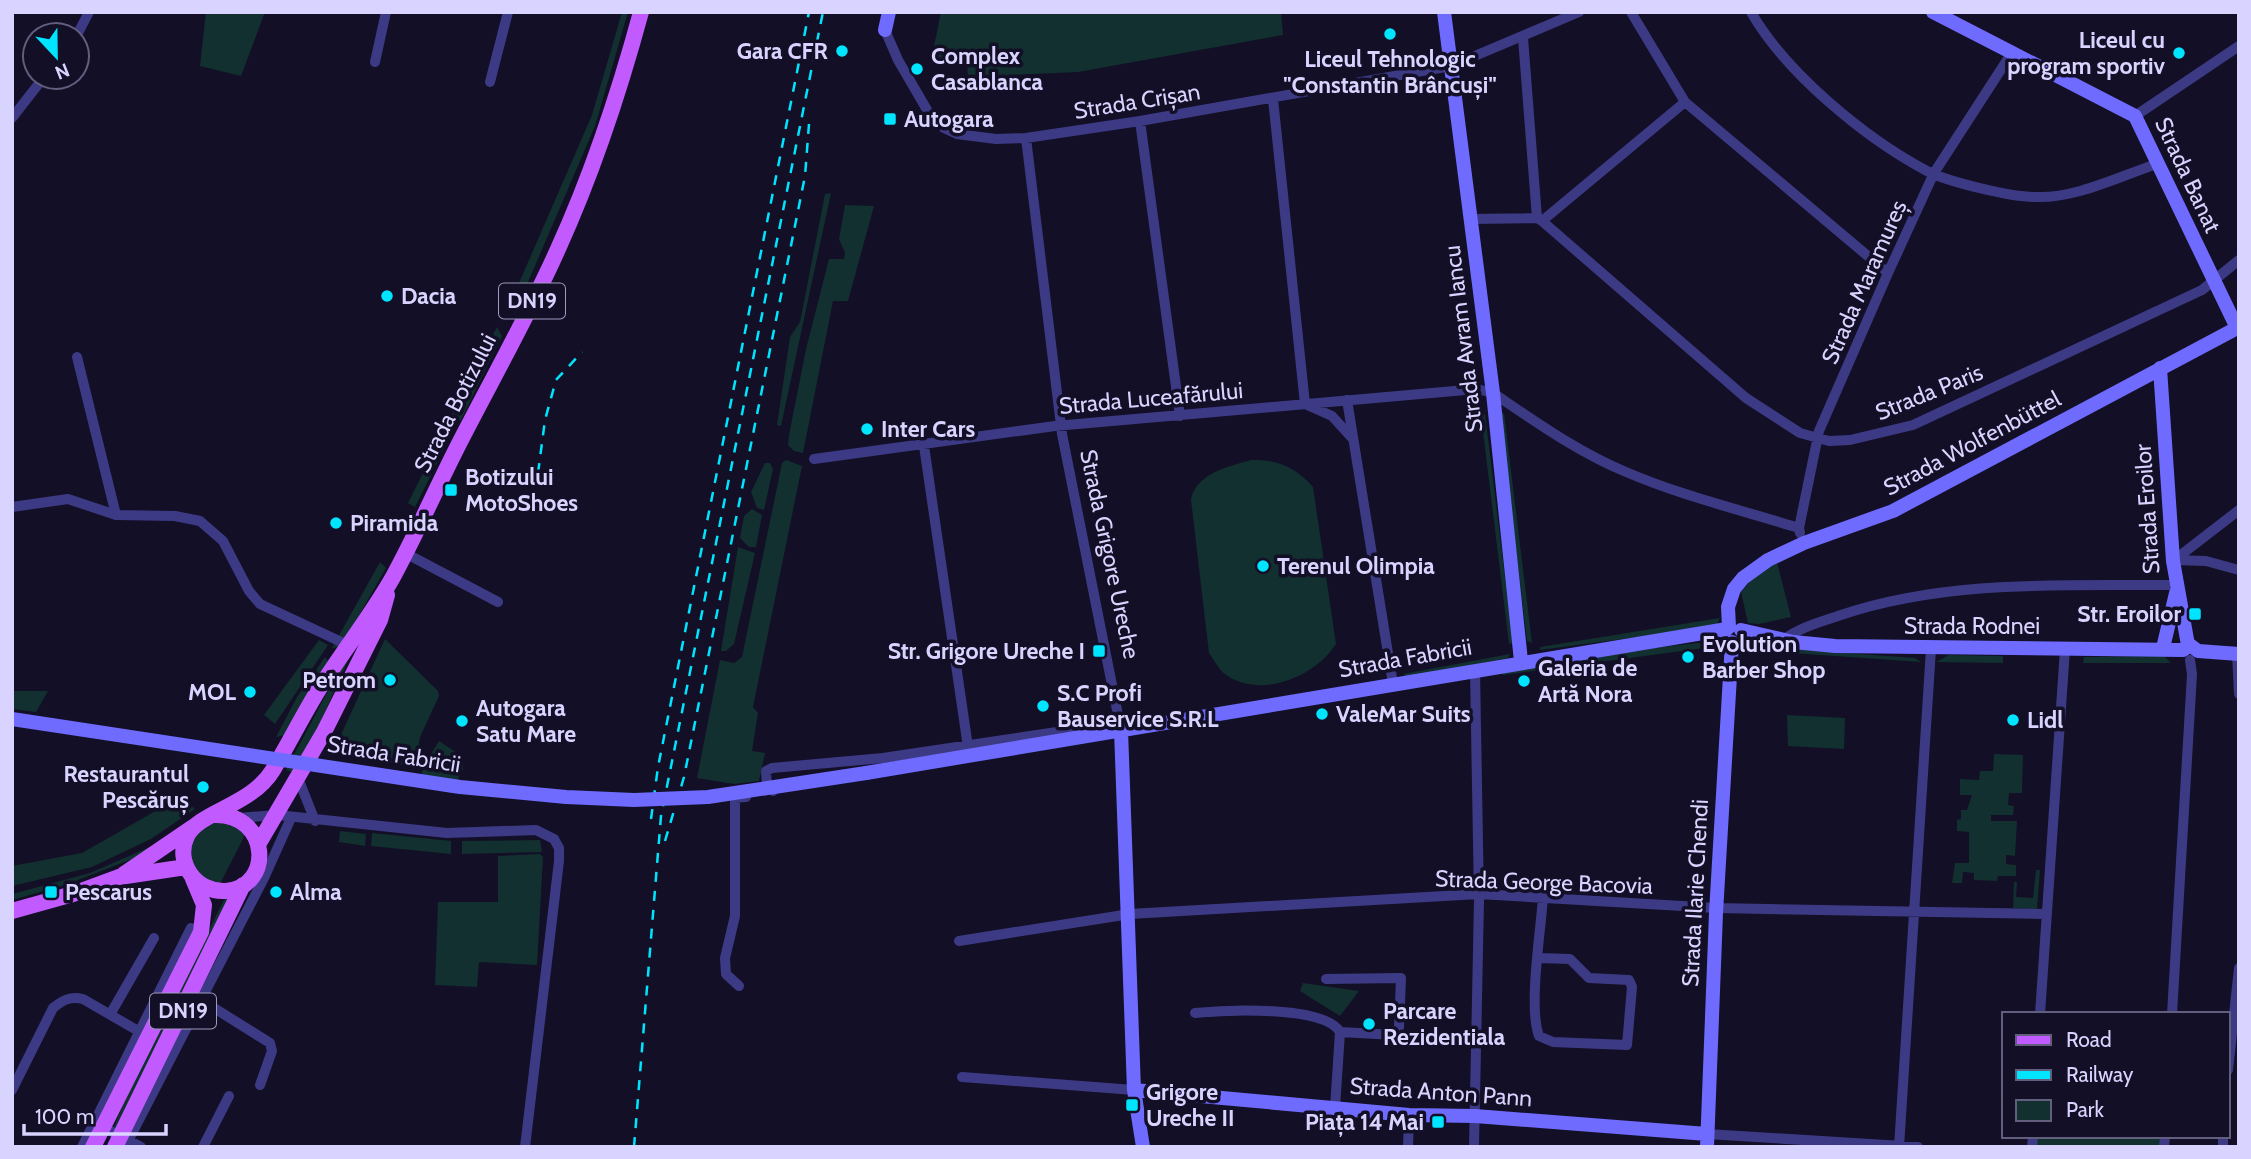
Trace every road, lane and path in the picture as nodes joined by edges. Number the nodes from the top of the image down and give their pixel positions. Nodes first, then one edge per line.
1 (386, 12) edge
2 (508, 12) edge
3 (641, 12) edge
4 (889, 12) edge
5 (1444, 12) edge
6 (1579, 12) edge
7 (1631, 12) edge
8 (1751, 12) edge
9 (1933, 12) edge
10 (885, 30) joint
11 (1523, 38) junction
12 (2239, 46) edge
13 (2011, 54) junction
14 (374, 62) dead end
15 (1451, 66) junction
16 (490, 82) dead end
17 (33, 91) edge
18 (1273, 99) junction
19 (1685, 102) junction
20 (2135, 116) junction
21 (12, 118) edge
22 (1140, 121) junction
23 (1026, 138) junction
24 (2158, 164) junction
25 (1934, 173) junction
26 (1471, 219) junction
27 (1539, 220) junction
28 (2239, 260) edge
29 (1888, 273) junction
30 (2212, 280) junction
31 (2238, 327) edge
32 (78, 357) dead end
33 (2160, 369) junction
34 (1493, 393) junction
35 (1348, 400) junction
36 (1305, 404) junction
37 (1180, 416) junction
38 (1062, 425) junction
39 (1352, 438) junction
40 (1816, 439) junction
41 (924, 446) junction
42 (814, 459) dead end
43 (12, 507) edge
44 (2239, 510) edge
45 (116, 515) junction
46 (1799, 528) junction
47 (1804, 543) junction
48 (405, 553) junction
49 (2173, 561) junction
50 (2239, 570) edge
51 (2176, 589) junction
52 (498, 602) dead end
53 (1731, 632) junction
54 (1783, 640) junction
55 (1931, 649) junction
56 (2065, 649) junction
57 (2162, 649) junction
58 (356, 650) junction
59 (2190, 652) junction
60 (2238, 654) edge
61 (1521, 661) junction
62 (1475, 670) junction
63 (1393, 684) junction
64 (2239, 694) edge
65 (12, 719) edge
66 (1121, 730) junction
67 (1103, 731) junction
68 (968, 747) junction
69 (298, 778) junction
70 (776, 793) junction
71 (215, 815) junction
72 (284, 816) junction
73 (238, 818) junction
74 (315, 821) junction
75 (195, 825) junction
76 (259, 843) junction
77 (189, 872) junction
78 (119, 877) junction
79 (243, 885) junction
80 (1479, 894) junction
81 (1542, 897) junction
82 (1716, 908) junction
83 (12, 911) edge
84 (1915, 912) junction
85 (1129, 914) junction
86 (2046, 914) junction
87 (191, 928) dead end
88 (153, 937) dead end
89 (959, 941) dead end
90 (1539, 958) junction
91 (2239, 968) edge
92 (1326, 979) dead end
93 (739, 986) dead end
94 (197, 997) junction
95 (2040, 1012) edge
96 (2172, 1012) edge
97 (111, 1013) junction
98 (1195, 1013) dead end
99 (2235, 1017) edge
100 (140, 1032) junction
101 (1340, 1032) junction
102 (2230, 1055) edge
103 (962, 1077) dead end
104 (260, 1085) dead end
105 (12, 1090) edge
106 (1134, 1090) junction
107 (229, 1096) dead end
108 (1335, 1108) junction
109 (1409, 1115) junction
110 (1475, 1116) junction
111 (98, 1125) junction
112 (1707, 1141) edge
113 (122, 1143) edge
114 (1899, 1146) edge
115 (82, 1147) edge
116 (93, 1147) edge
117 (141, 1147) edge
118 (203, 1147) edge
119 (525, 1147) edge
120 (1143, 1147) edge
121 (1408, 1147) edge
122 (1474, 1147) edge
123 (1919, 1147) edge

1 - 14 street
2 - 16 street
3 - 48 main road, Strada Botizului / DN19
4 - 10 main road
5 - 15 main road, Strada Avram Iancu
6 - 11 street, Strada Crișan
7 - 19 street
8 - 25 street
9 - 13 main road
10 - 23 street, Strada Crișan
11 - 15 street, Strada Crișan
11 - 27 street
12 - 20 street
13 - 20 main road
13 - 25 street, Strada Maramureș
15 - 18 street, Strada Crișan
15 - 26 main road, Strada Avram Iancu
17 - 21 street
18 - 22 street, Strada Crișan
18 - 36 street
19 - 27 street
19 - 29 street
20 - 24 main road, Strada Banat
22 - 23 street, Strada Crișan
22 - 37 street
23 - 38 street, Strada Grigore Ureche
24 - 25 street
24 - 30 main road, Strada Banat
25 - 29 street, Strada Maramureș
26 - 27 street
26 - 34 main road, Strada Avram Iancu
27 - 40 street, Strada Paris
28 - 30 street, Strada Paris
29 - 40 street, Strada Maramureș
30 - 31 main road, Strada Banat
30 - 40 street, Strada Paris
31 - 33 main road, Strada Wolfenbüttel
32 - 45 street
33 - 47 main road, Strada Wolfenbüttel
33 - 49 main road, Strada Eroilor
34 - 35 street, Strada Luceafărului
34 - 46 street
34 - 61 main road, Strada Avram Iancu
35 - 36 street, Strada Luceafărului
35 - 39 street
36 - 37 street, Strada Luceafărului
36 - 39 street
37 - 38 street, Strada Luceafărului
38 - 41 street, Strada Luceafărului
38 - 66 street, Strada Grigore Ureche
39 - 63 street
40 - 46 street, Strada Maramureș
41 - 42 street, Strada Luceafărului
41 - 68 street
43 - 45 street
44 - 49 street
45 - 58 street
46 - 47 street, Strada Maramureș
47 - 53 main road, Strada Wolfenbüttel
48 - 52 street
48 - 58 main road, Strada Botizului / DN19
49 - 50 street
49 - 51 main road, Strada Eroilor
51 - 54 street
51 - 57 main road
51 - 59 main road, Strada Eroilor
53 - 54 main road, Strada Rodnei
53 - 61 main road, Strada Fabricii
53 - 82 main road, Strada Ilarie Chendi
54 - 55 main road, Strada Rodnei
55 - 56 main road, Strada Rodnei
55 - 84 street
56 - 57 main road, Strada Rodnei
56 - 86 street
57 - 59 main road, Strada Rodnei
58 - 69 main road, Strada Botizului / DN19
58 - 71 main road, Strada Botizului / DN19
59 - 60 main road, Strada Rodnei
59 - 96 street
60 - 64 street
61 - 62 main road, Strada Fabricii
62 - 63 main road, Strada Fabricii
62 - 80 street
63 - 66 main road, Strada Fabricii
65 - 67 main road, Strada Fabricii, bridge
66 - 67 main road, Strada Fabricii
66 - 85 main road, Strada Grigore Ureche
67 - 68 street, Strada Fabricii
67 - 70 street, Strada Fabricii
68 - 70 street, Strada Fabricii
69 - 72 main road, Strada Botizului / DN19
69 - 74 street
70 - 93 street
71 - 73 main road
71 - 75 main road, Strada Botizului / DN19
72 - 73 street
72 - 74 street
72 - 76 main road, Strada Botizului / DN19
72 - 94 street
73 - 76 main road
74 - 119 street
75 - 77 main road, DN19
75 - 78 main road, Strada Botizului
76 - 79 main road, Strada Botizului / DN19
77 - 78 main road
77 - 79 main road
77 - 111 main road, DN19
78 - 83 main road
79 - 94 main road, Strada Botizului / DN19
80 - 81 street, Strada George Bacovia
80 - 85 street, Strada George Bacovia
80 - 110 street
81 - 82 street, Strada George Bacovia
81 - 90 street
82 - 84 street, Strada George Bacovia
82 - 112 main road, Strada Ilarie Chendi
84 - 86 street, Strada George Bacovia
84 - 114 street
85 - 89 street, Strada George Bacovia
85 - 106 main road, Strada Grigore Ureche
86 - 95 street
87 - 100 street
88 - 97 street
90 - 90 street
91 - 99 street
92 - 101 street
94 - 104 street
94 - 113 main road, Strada Botizului / DN19
97 - 100 street
97 - 105 street
98 - 101 street
99 - 102 street
100 - 111 street
101 - 108 street
103 - 106 street, Strada Anton Pann
106 - 108 main road, Strada Anton Pann
106 - 120 main road, Strada Grigore Ureche
107 - 118 street
108 - 109 main road, Strada Anton Pann
109 - 110 main road, Strada Anton Pann
109 - 121 street
110 - 112 main road, Strada Anton Pann
110 - 122 street
111 - 113 street
111 - 115 street
111 - 116 main road, DN19
112 - 114 street, Strada Anton Pann
113 - 117 street
114 - 123 street, Strada Anton Pann

